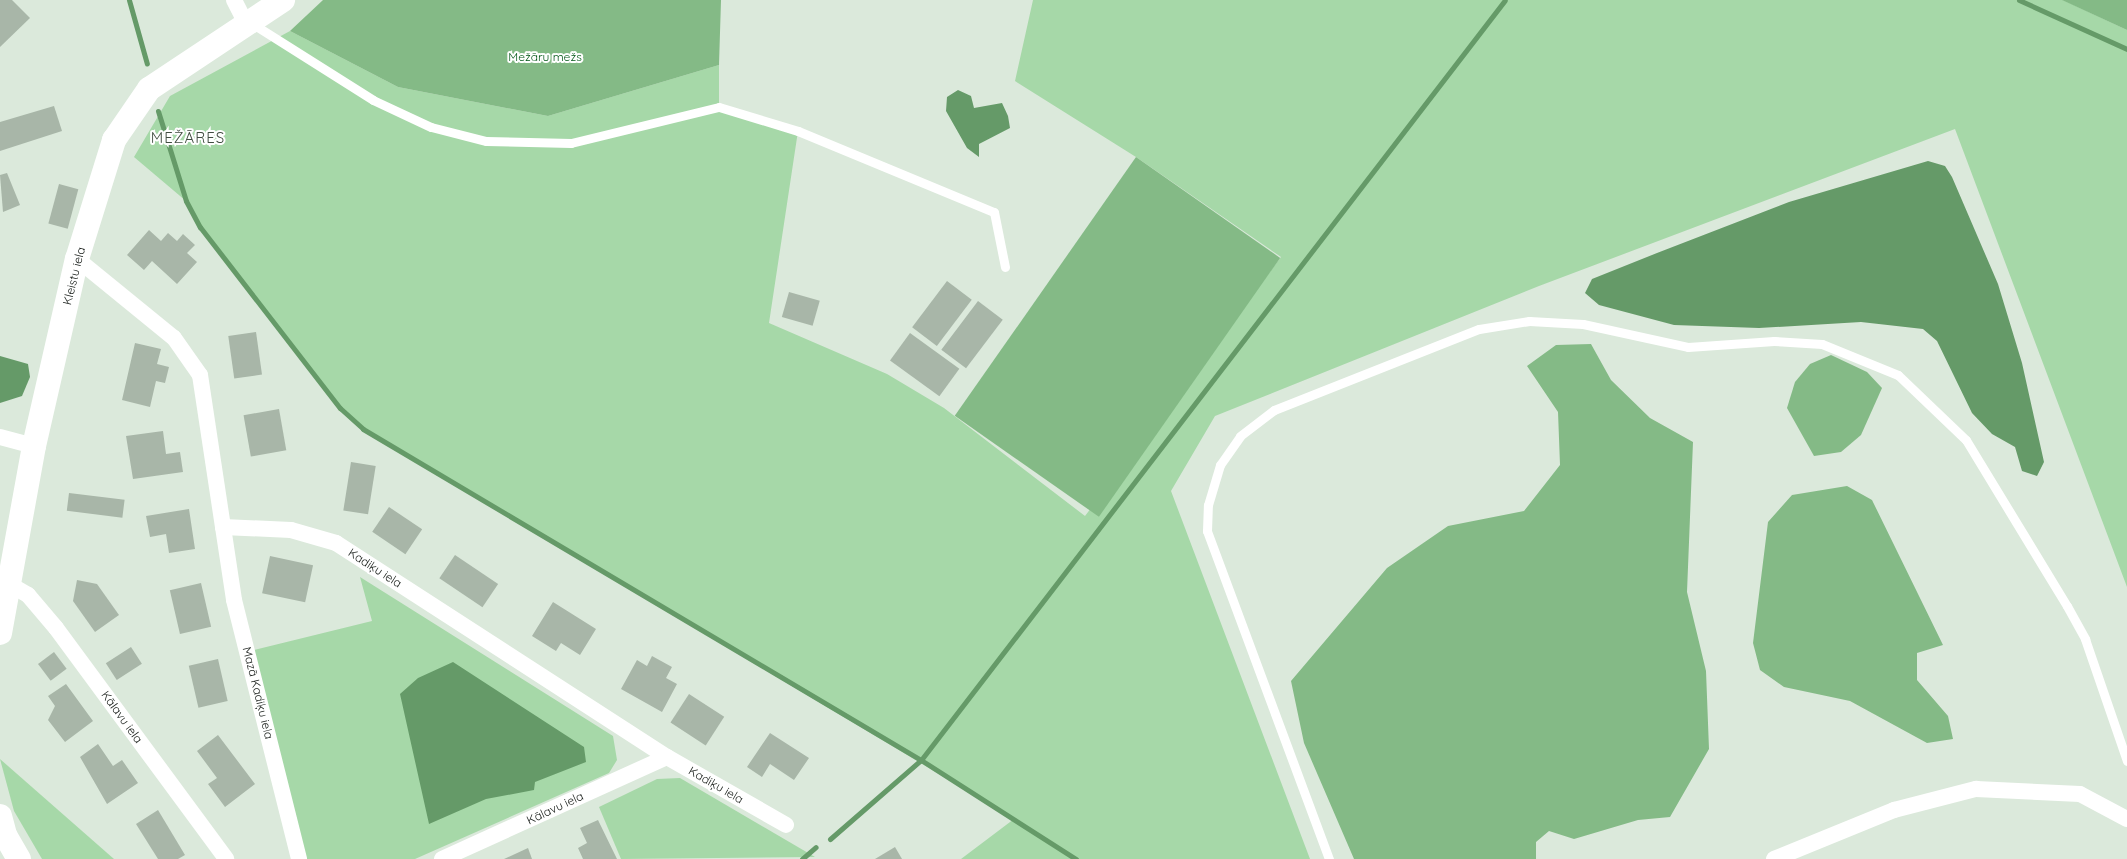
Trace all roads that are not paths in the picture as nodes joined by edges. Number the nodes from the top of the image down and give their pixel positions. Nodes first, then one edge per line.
1 (234, 0) edge
2 (283, 0) edge
3 (253, 24) junction
4 (77, 259) junction
5 (1006, 267) dead end
6 (0, 437) edge
7 (34, 446) junction
8 (223, 527) junction
9 (9, 584) junction
10 (0, 633) edge
11 (667, 757) junction
12 (2127, 761) edge
13 (0, 816) edge
14 (2127, 819) edge
15 (786, 825) dead end
16 (19, 859) edge
17 (226, 859) edge
18 (299, 859) edge
19 (442, 859) edge
20 (1329, 859) edge
21 (1774, 859) edge

1 - 3 street
2 - 3 street, Kleistu iela
3 - 4 street, Kleistu iela
3 - 5 lane
4 - 7 street, Kleistu iela
4 - 8 street
6 - 7 street
7 - 9 street, Kleistu iela
8 - 11 street, Kadiķu iela
8 - 18 street, Mazā Kadiķu iela
9 - 10 street, Kleistu iela
9 - 17 street, Kālavu iela
11 - 15 street, Kadiķu iela
11 - 19 street, Kālavu iela
12 - 20 lane
13 - 16 street
14 - 21 street

